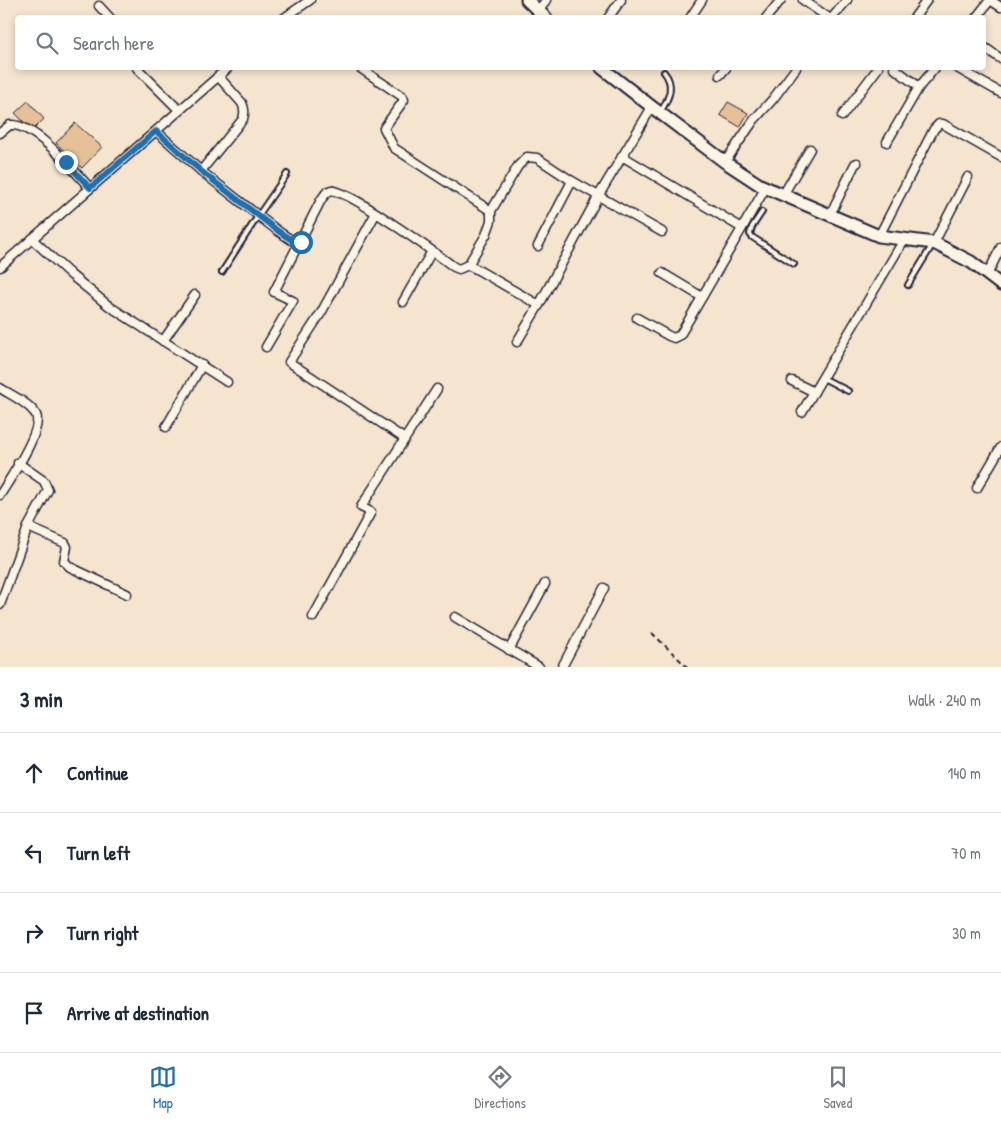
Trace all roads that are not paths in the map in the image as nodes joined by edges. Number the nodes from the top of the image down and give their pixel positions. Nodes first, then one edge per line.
1 (527, 0) edge
2 (546, 0) edge
3 (621, 0) edge
4 (702, 0) edge
5 (780, 0) edge
6 (803, 0) edge
7 (847, 0) edge
8 (927, 0) edge
9 (990, 0) edge
10 (308, 1) edge
11 (99, 6) dead end
12 (1001, 7) edge
13 (542, 14) edge
14 (107, 15) edge
15 (288, 15) edge
16 (610, 15) edge
17 (692, 15) edge
18 (768, 15) edge
19 (826, 15) edge
20 (833, 15) edge
21 (916, 15) edge
22 (978, 15) edge
23 (986, 49) edge
24 (1001, 59) edge
25 (139, 70) edge
26 (226, 70) edge
27 (363, 70) edge
28 (605, 70) edge
29 (724, 70) edge
30 (795, 70) edge
31 (876, 70) edge
32 (897, 70) edge
33 (933, 70) edge
34 (961, 70) edge
35 (664, 72) dead end
36 (720, 75) dead end
37 (218, 76) junction
38 (920, 87) junction
39 (1001, 93) edge
40 (656, 110) junction
41 (180, 111) junction
42 (842, 116) dead end
43 (156, 131) junction
44 (0, 133) edge
45 (887, 142) dead end
46 (810, 149) dead end
47 (622, 156) junction
48 (1001, 158) edge
49 (725, 162) junction
50 (857, 162) dead end
51 (201, 171) junction
52 (287, 174) dead end
53 (968, 177) dead end
54 (572, 181) junction
55 (766, 187) junction
56 (90, 188) junction
57 (599, 195) junction
58 (783, 195) junction
59 (491, 212) junction
60 (762, 212) dead end
61 (376, 213) junction
62 (830, 215) junction
63 (258, 216) junction
64 (743, 225) junction
65 (752, 227) junction
66 (662, 232) dead end
67 (879, 236) junction
68 (905, 238) junction
69 (32, 239) junction
70 (934, 242) junction
71 (299, 245) junction
72 (538, 246) dead end
73 (1001, 247) edge
74 (432, 251) junction
75 (794, 264) dead end
76 (468, 265) junction
77 (0, 267) edge
78 (222, 272) dead end
79 (662, 273) dead end
80 (987, 275) junction
81 (908, 285) dead end
82 (1001, 285) edge
83 (195, 295) dead end
84 (702, 297) junction
85 (403, 302) dead end
86 (539, 305) junction
87 (637, 318) dead end
88 (163, 341) junction
89 (518, 342) dead end
90 (266, 347) dead end
91 (202, 365) junction
92 (822, 378) junction
93 (792, 381) dead end
94 (227, 382) dead end
95 (0, 388) edge
96 (437, 389) dead end
97 (848, 391) dead end
98 (814, 392) junction
99 (802, 412) dead end
100 (166, 427) dead end
101 (405, 440) junction
102 (1001, 447) edge
103 (18, 463) junction
104 (977, 488) dead end
105 (0, 495) edge
106 (28, 526) junction
107 (545, 584) dead end
108 (604, 588) dead end
109 (127, 594) dead end
110 (0, 605) edge
111 (313, 616) dead end
112 (455, 617) dead end
113 (509, 650) junction
114 (539, 667) edge
115 (562, 667) edge

1 - 13 street
2 - 13 street
3 - 16 street
4 - 17 street
5 - 18 street
6 - 19 street
7 - 20 street
8 - 21 street
9 - 12 street
9 - 22 street
10 - 15 street
11 - 14 street
23 - 24 street
25 - 41 street
26 - 37 street
27 - 59 street
28 - 40 street
29 - 36 street
30 - 49 street
31 - 42 street
32 - 38 street
33 - 38 street
34 - 39 street
35 - 40 lane
37 - 41 street
37 - 51 street
38 - 45 street
40 - 47 street
40 - 49 street
41 - 43 street
43 - 51 street
43 - 56 street
44 - 56 street
46 - 58 street
47 - 57 street
47 - 64 street
48 - 67 street
49 - 55 street
50 - 62 street
51 - 63 street
52 - 63 lane
53 - 70 street
54 - 57 street
54 - 59 street
54 - 72 street
55 - 58 street
55 - 64 street
56 - 69 street
57 - 66 street
57 - 86 street
58 - 62 street
59 - 76 street
60 - 65 lane
61 - 71 street
61 - 74 street
61 - 101 street
62 - 67 street
63 - 71 street
63 - 78 lane
64 - 65 lane
64 - 84 street
65 - 75 lane
67 - 68 street
68 - 70 street
68 - 92 street
69 - 77 street
69 - 88 street
70 - 80 street
70 - 81 lane
71 - 90 street
73 - 80 street
74 - 76 street
74 - 85 street
76 - 86 street
79 - 84 street
80 - 82 street
83 - 88 street
84 - 87 street
86 - 89 street
88 - 91 street
91 - 94 street
91 - 100 street
92 - 97 lane
92 - 98 street
93 - 98 street
95 - 103 street
96 - 101 street
98 - 99 street
101 - 111 street
102 - 104 street
103 - 105 street
103 - 106 street
106 - 109 street
106 - 110 street
107 - 113 street
108 - 115 street
112 - 113 street
113 - 114 street

